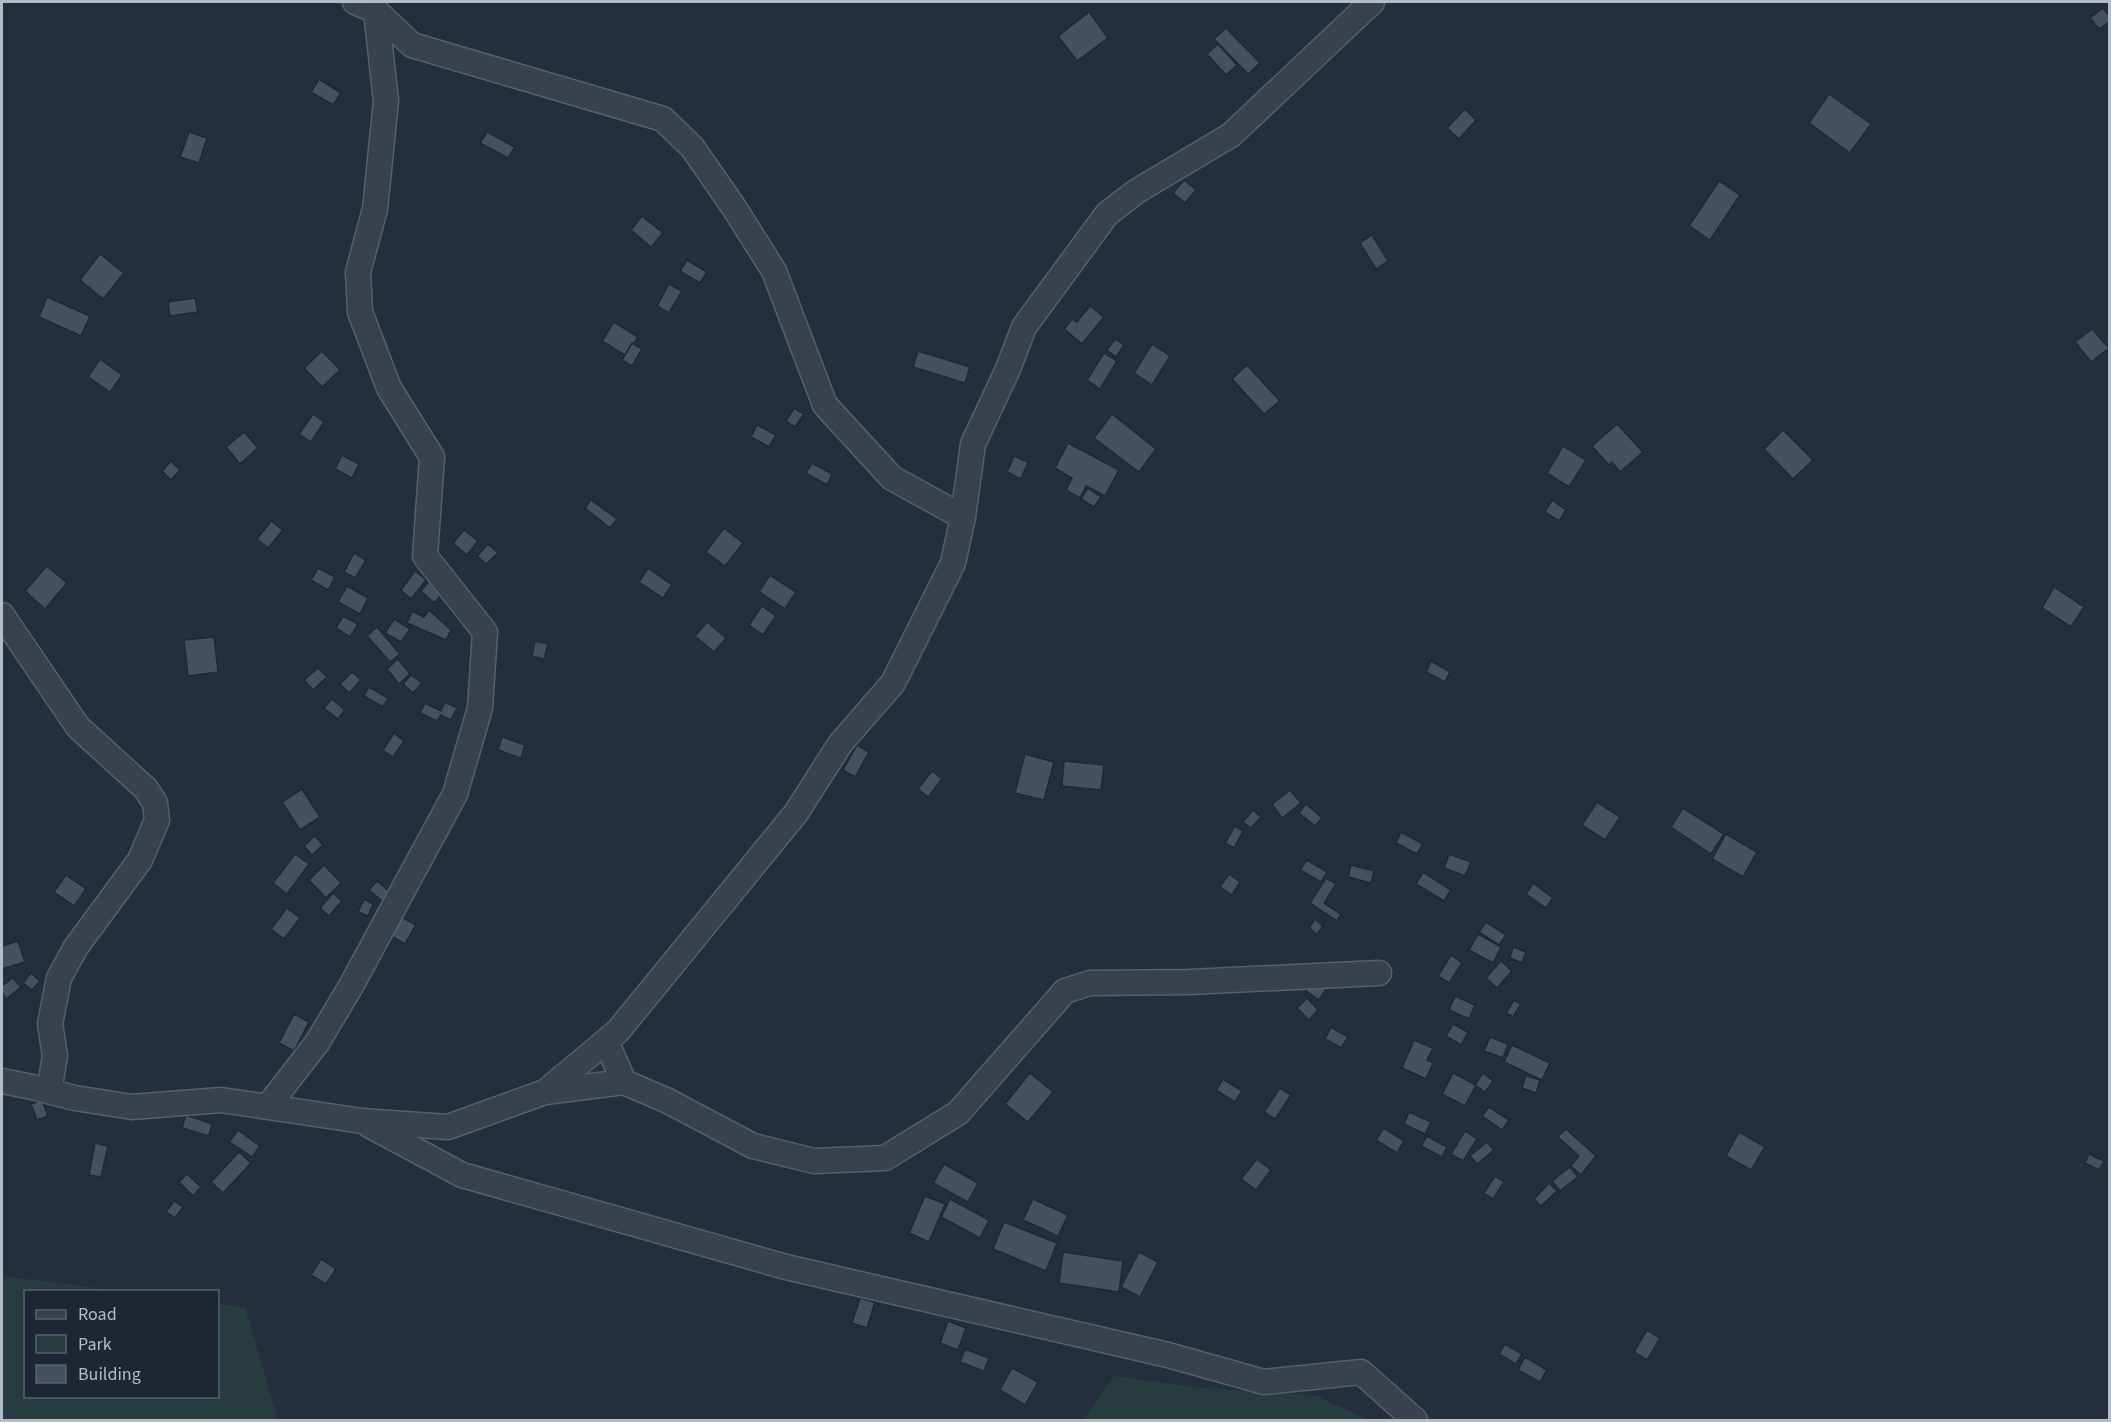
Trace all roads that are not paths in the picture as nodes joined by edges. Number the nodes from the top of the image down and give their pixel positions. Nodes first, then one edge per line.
1 (1372, 2) edge
2 (365, 6) edge
3 (963, 517) junction
4 (2, 615) edge
5 (1379, 973) dead end
6 (606, 1041) junction
7 (2, 1081) edge
8 (624, 1082) junction
9 (49, 1091) junction
10 (545, 1092) junction
11 (268, 1106) junction
12 (362, 1121) junction
13 (1415, 1420) edge

1 - 3 street
2 - 3 street
2 - 11 street
3 - 6 street
4 - 9 street
5 - 8 street
6 - 8 street
6 - 10 street
7 - 9 street
8 - 10 street
9 - 11 street
10 - 12 street
11 - 12 street
12 - 13 street

